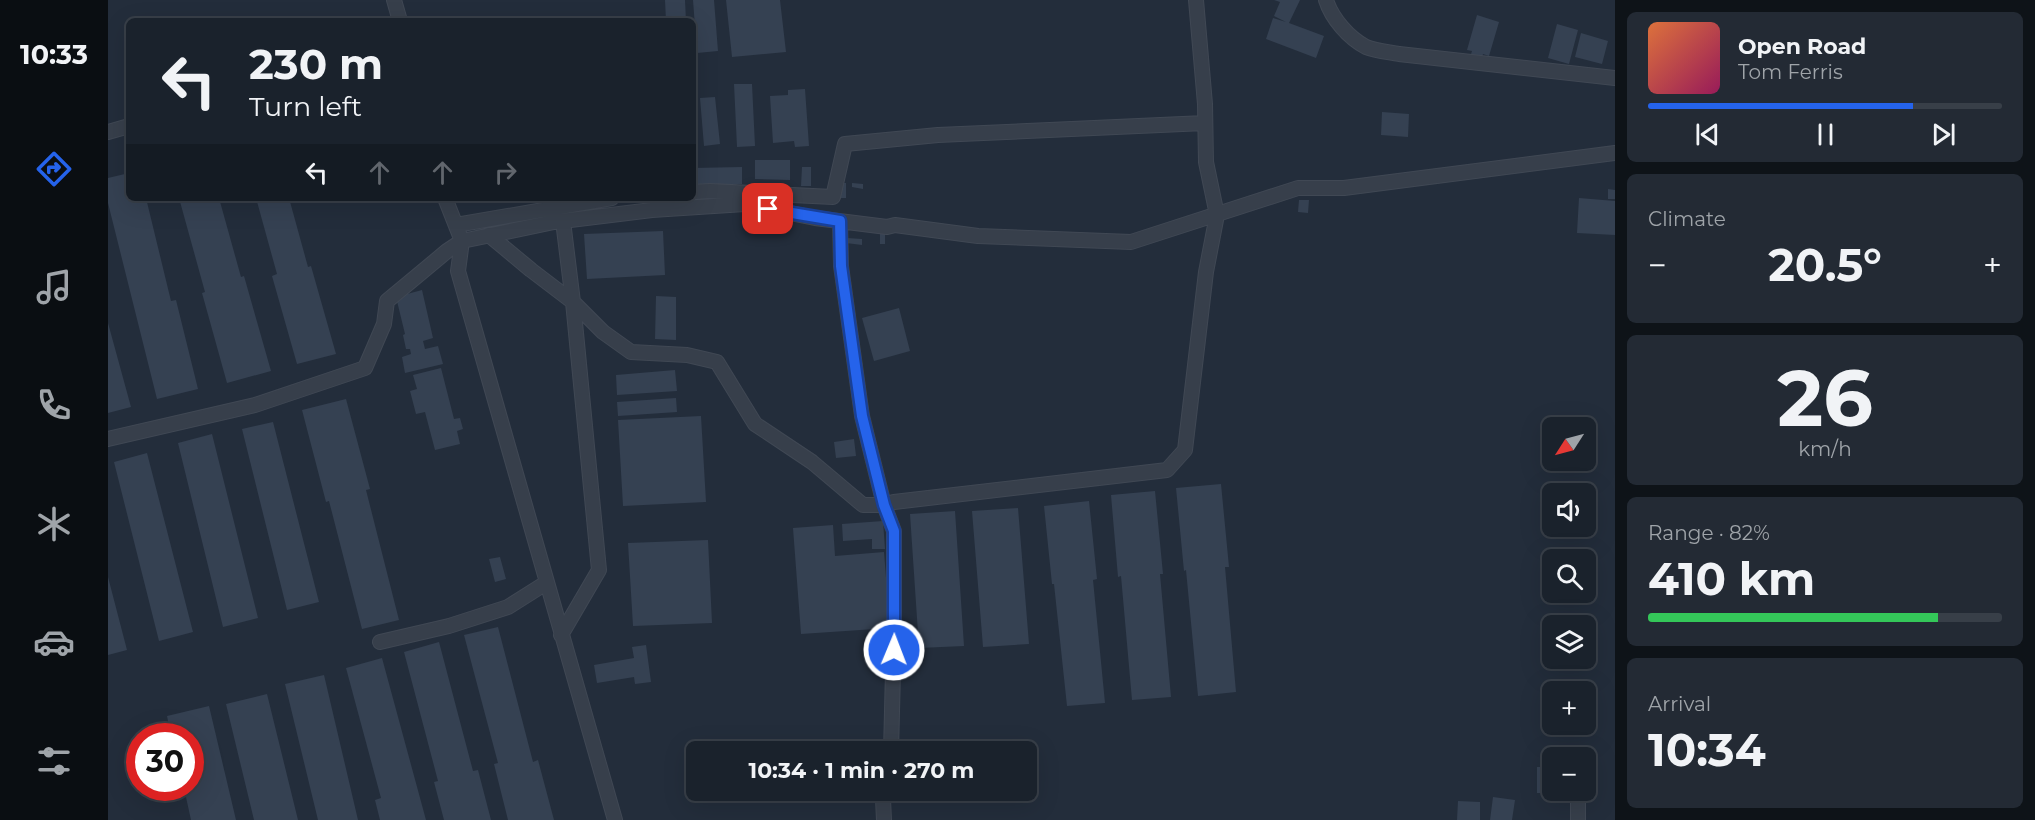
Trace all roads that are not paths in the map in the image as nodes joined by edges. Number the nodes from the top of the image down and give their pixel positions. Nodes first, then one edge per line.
1 (394, 0) edge
2 (1196, 0) edge
3 (1326, 0) edge
4 (399, 18) edge
5 (1615, 78) edge
6 (1205, 123) junction
7 (126, 127) edge
8 (108, 132) edge
9 (1615, 153) edge
10 (696, 192) edge
11 (446, 201) edge
12 (595, 201) edge
13 (1217, 216) junction
14 (563, 221) junction
15 (840, 221) junction
16 (456, 225) junction
17 (489, 235) junction
18 (462, 241) junction
19 (573, 302) junction
20 (108, 439) edge
21 (884, 505) junction
22 (546, 583) junction
23 (561, 635) junction
24 (380, 642) dead end
25 (891, 741) edge
26 (882, 801) edge
27 (883, 801) edge
28 (1578, 801) edge
29 (615, 820) edge
30 (877, 820) edge
31 (884, 820) edge
32 (1578, 820) edge

1 - 4 street
2 - 6 street
3 - 5 street
6 - 10 street
6 - 13 street
7 - 8 street
9 - 13 street
11 - 16 street
12 - 16 street
13 - 15 street
13 - 21 street
14 - 15 street
14 - 17 street
14 - 19 street
15 - 21 street
16 - 18 street
17 - 18 street
17 - 19 street
18 - 20 street
18 - 22 street
19 - 21 street
19 - 23 street
21 - 25 street
22 - 23 street
22 - 24 street
23 - 29 street
26 - 30 street
27 - 31 street
28 - 32 street

